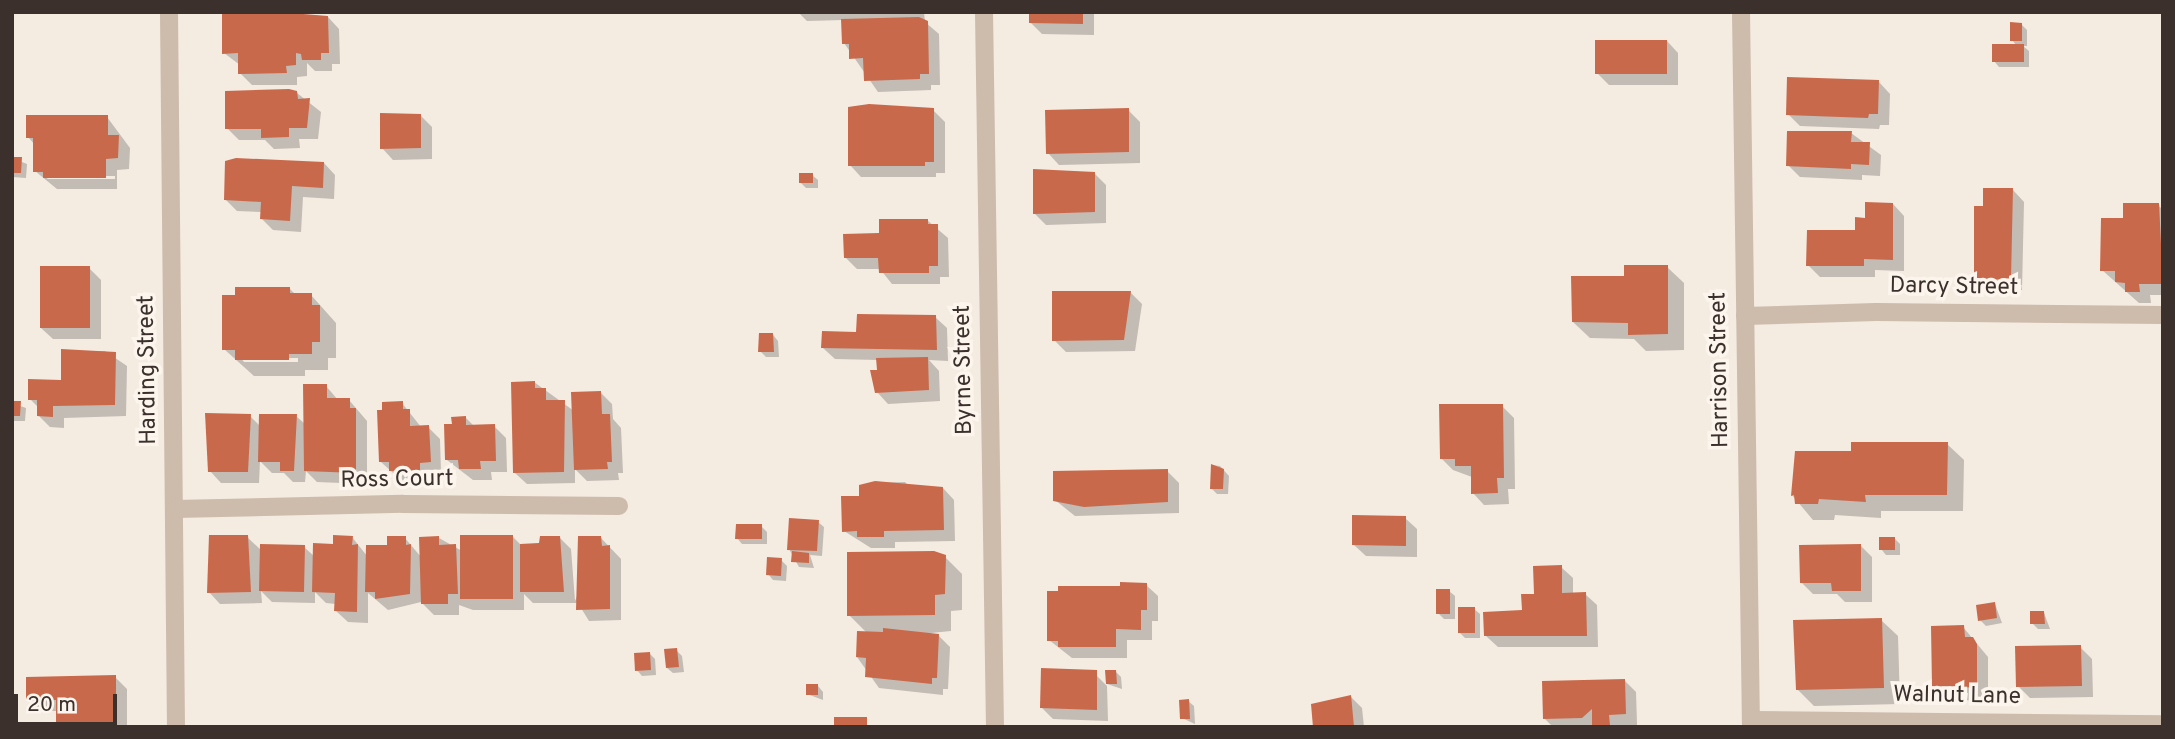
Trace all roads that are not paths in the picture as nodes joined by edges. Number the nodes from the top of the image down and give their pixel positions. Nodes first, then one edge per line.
1 (169, 12) edge
2 (984, 12) edge
3 (1741, 12) edge
4 (2163, 314) edge
5 (1745, 316) junction
6 (620, 506) dead end
7 (175, 509) junction
8 (1751, 723) edge
9 (2163, 724) edge
10 (176, 727) edge
11 (995, 727) edge

1 - 7 street, Harding Street
2 - 11 street, Byrne Street
3 - 5 street, Harrison Street
4 - 5 street, Darcy Street
5 - 8 street, Harrison Street
6 - 7 street, Ross Court
7 - 10 street, Harding Street
8 - 9 street, Walnut Lane

